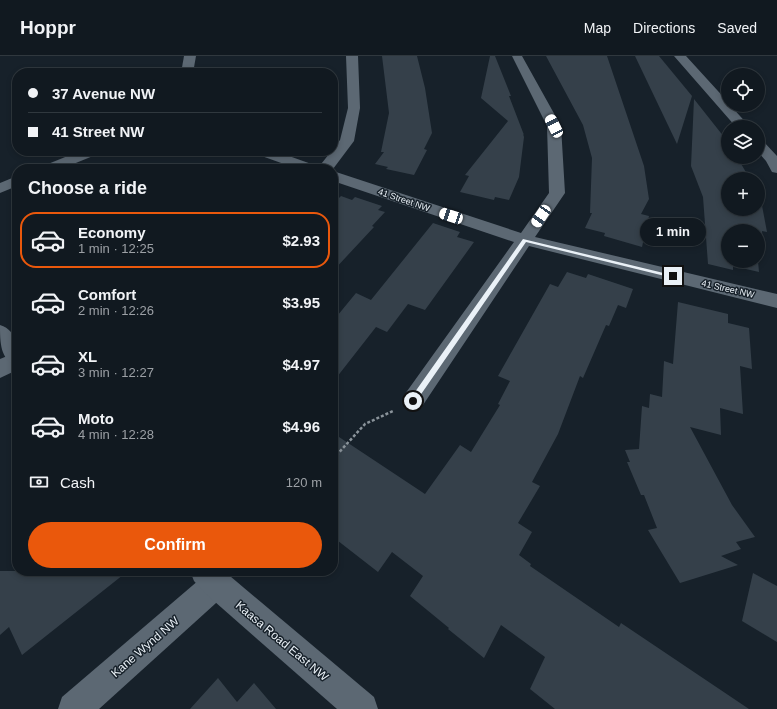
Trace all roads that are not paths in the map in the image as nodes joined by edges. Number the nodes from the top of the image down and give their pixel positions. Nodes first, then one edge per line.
1 (190, 56) edge
2 (352, 56) edge
3 (517, 56) edge
4 (680, 56) edge
5 (187, 68) edge
6 (737, 120) edge
7 (338, 152) edge
8 (765, 152) edge
9 (80, 156) edge
10 (275, 156) edge
11 (335, 156) edge
12 (60, 164) edge
13 (298, 164) edge
14 (329, 164) edge
15 (777, 169) edge
16 (338, 178) edge
17 (12, 183) edge
18 (0, 188) edge
19 (524, 240) junction
20 (777, 301) edge
21 (0, 333) edge
22 (12, 351) edge
23 (12, 362) edge
24 (0, 369) edge
25 (413, 401) road end
26 (210, 578) edge
27 (74, 709) edge
28 (362, 709) edge

1 - 5 street
2 - 7 street
3 - 19 street
4 - 6 street
8 - 15 street
9 - 12 street
10 - 13 street
11 - 14 street
16 - 19 street, 41 Street NW
17 - 18 street
19 - 20 street, 41 Street NW
19 - 25 street
21 - 22 street
23 - 24 street
26 - 27 street, Kane Wynd NW
26 - 28 street, Kaasa Road East NW

